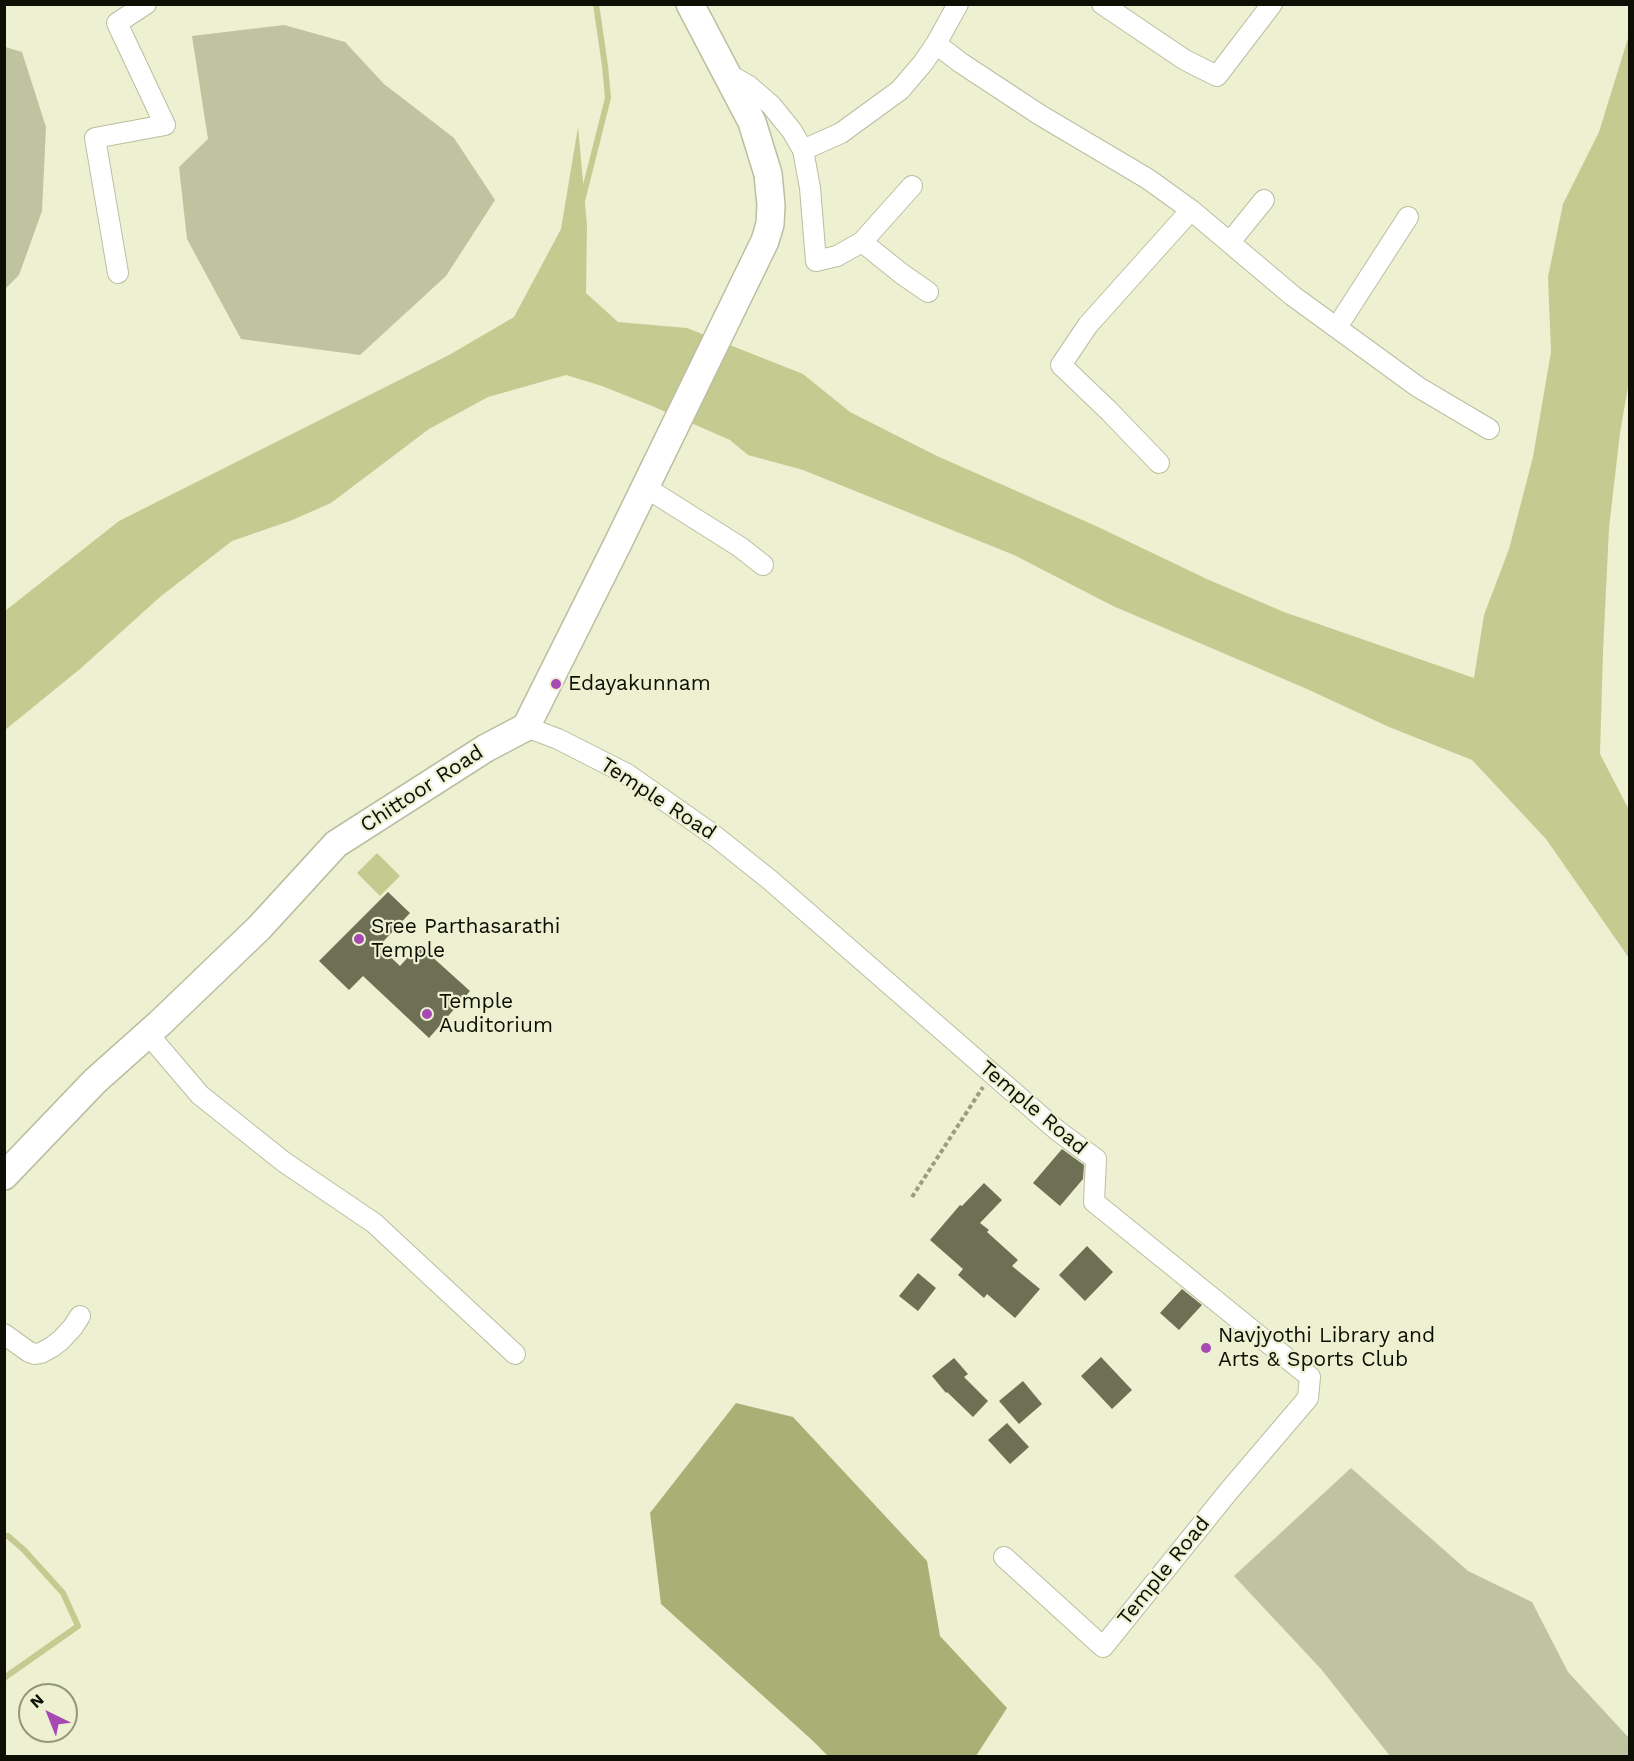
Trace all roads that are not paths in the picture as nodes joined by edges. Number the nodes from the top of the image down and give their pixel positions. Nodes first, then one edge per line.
1 (146, 4) edge
2 (690, 4) edge
3 (958, 4) edge
4 (1102, 4) edge
5 (1272, 4) edge
6 (936, 44) junction
7 (728, 74) junction
8 (804, 150) junction
9 (912, 186) dead end
10 (1264, 200) dead end
11 (1191, 210) junction
12 (1408, 217) dead end
13 (862, 242) junction
14 (1230, 242) junction
15 (118, 273) dead end
16 (928, 292) dead end
17 (1337, 327) junction
18 (1489, 429) dead end
19 (1159, 463) dead end
20 (645, 487) junction
21 (763, 565) dead end
22 (526, 727) junction
23 (148, 1034) junction
24 (4, 1176) edge
25 (80, 1316) dead end
26 (4, 1334) edge
27 (514, 1354) dead end
28 (1004, 1557) dead end

1 - 15 street
2 - 7 main road
3 - 6 street
4 - 5 street
6 - 8 street
6 - 11 street
7 - 8 street
7 - 20 main road
8 - 13 street
9 - 13 street
10 - 14 street
11 - 14 street
11 - 19 street
12 - 17 street
13 - 16 street
14 - 17 street
17 - 18 street
20 - 21 street
20 - 22 main road
22 - 23 main road, Chittoor Road
22 - 28 street, Temple Road
23 - 24 main road, Chittoor Road
23 - 27 street
25 - 26 street

